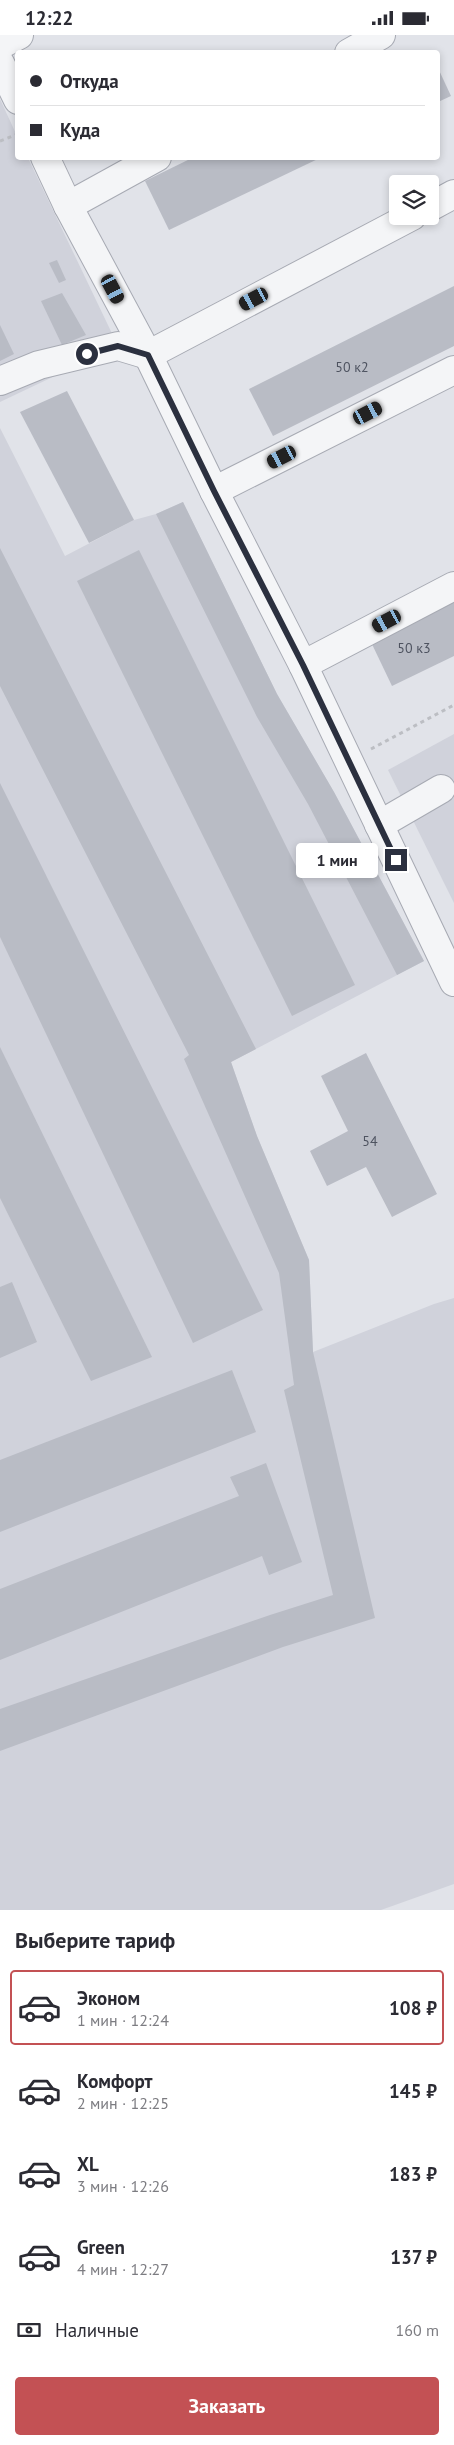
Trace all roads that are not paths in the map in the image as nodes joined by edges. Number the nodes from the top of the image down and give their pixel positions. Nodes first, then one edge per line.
1 (19, 35) edge
2 (381, 35) edge
3 (0, 45) edge
4 (354, 50) edge
5 (0, 63) edge
6 (15, 94) edge
7 (45, 160) edge
8 (152, 160) edge
9 (454, 194) edge
10 (439, 202) edge
11 (68, 206) junction
12 (395, 225) edge
13 (148, 355) junction
14 (454, 370) edge
15 (0, 381) edge
16 (214, 491) junction
17 (454, 586) edge
18 (303, 665) junction
19 (441, 789) dead end
20 (379, 825) junction
21 (454, 982) edge

1 - 3 lane
2 - 4 lane
5 - 6 lane
7 - 11 lane
8 - 11 lane
9 - 10 lane
11 - 13 lane
12 - 13 lane
13 - 15 lane
13 - 16 lane
14 - 16 lane
16 - 18 lane
17 - 18 lane
18 - 20 lane
19 - 20 lane
20 - 21 lane

